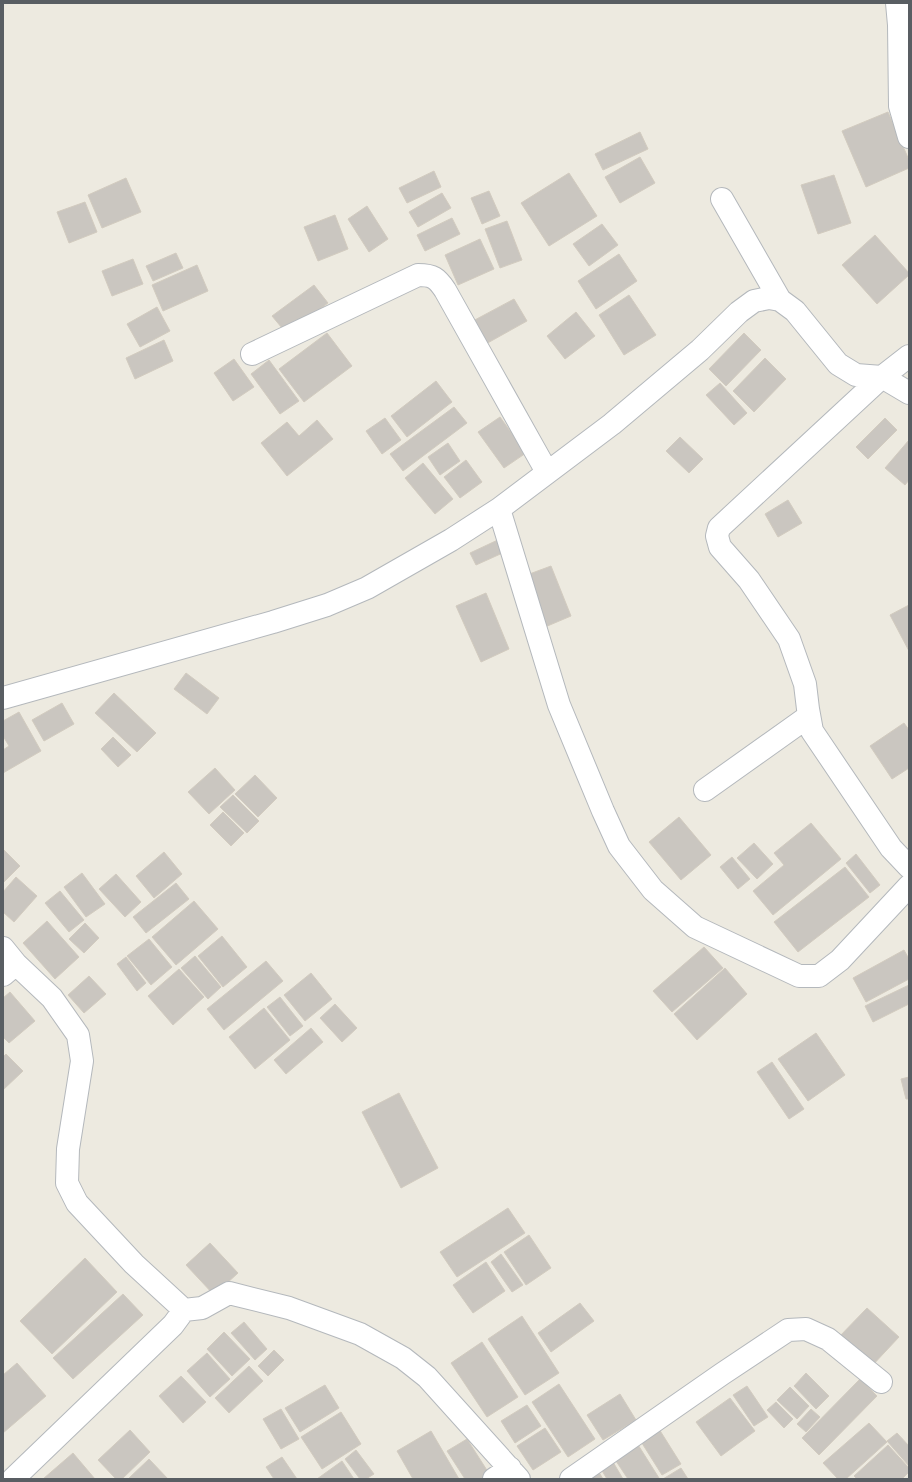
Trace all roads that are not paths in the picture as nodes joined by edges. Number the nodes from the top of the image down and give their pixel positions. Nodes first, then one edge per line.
1 (897, 3) edge
2 (909, 136) edge
3 (722, 199) dead end
4 (780, 300) junction
5 (252, 354) dead end
6 (909, 356) edge
7 (882, 377) junction
8 (909, 393) edge
9 (547, 472) junction
10 (499, 509) junction
11 (3, 698) edge
12 (809, 716) junction
13 (704, 790) dead end
14 (909, 867) edge
15 (909, 886) edge
16 (7, 962) edge
17 (184, 1310) junction
18 (881, 1382) dead end
19 (507, 1475) edge
20 (13, 1479) edge
21 (571, 1479) edge

1 - 2 street
3 - 4 street
4 - 7 street
4 - 9 street
5 - 9 street
6 - 7 street
7 - 8 street
7 - 12 street
9 - 10 street
10 - 11 street
10 - 15 street
12 - 13 street
12 - 14 street
16 - 17 street
17 - 19 street
17 - 20 street
18 - 21 street

